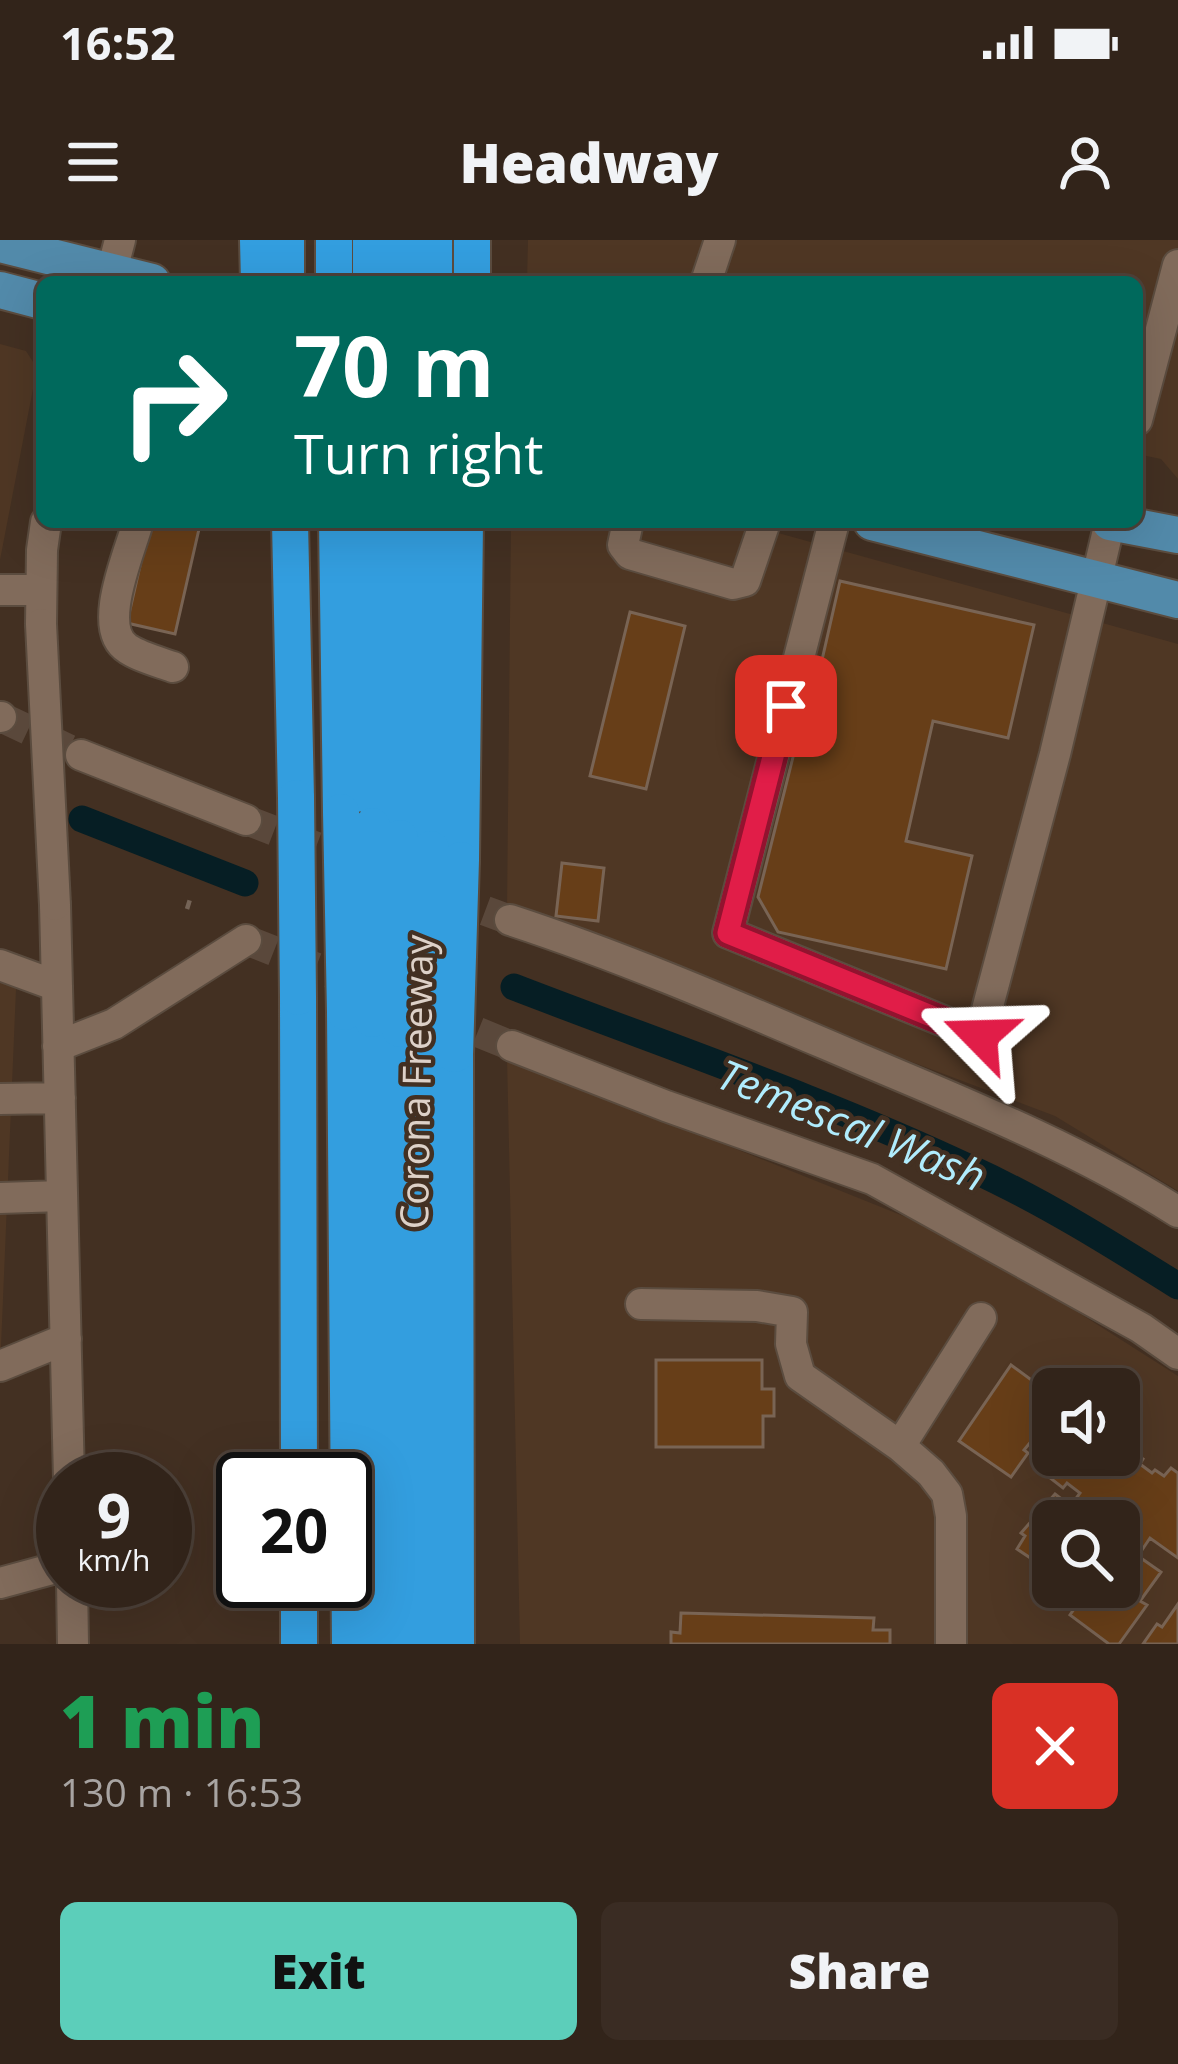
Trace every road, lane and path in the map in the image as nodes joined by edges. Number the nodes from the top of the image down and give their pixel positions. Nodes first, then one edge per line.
1 (720, 240) edge
2 (272, 241) edge
3 (0, 244) edge
4 (389, 256) edge
5 (113, 264) edge
6 (1178, 265) edge
7 (261, 276) edge
8 (284, 276) edge
9 (347, 276) edge
10 (708, 276) edge
11 (0, 290) edge
12 (36, 299) edge
13 (1143, 397) edge
14 (46, 528) edge
15 (136, 528) edge
16 (290, 528) edge
17 (338, 528) edge
18 (373, 528) edge
19 (399, 528) edge
20 (432, 528) edge
21 (464, 528) edge
22 (627, 528) edge
23 (763, 528) edge
24 (832, 528) edge
25 (895, 528) edge
26 (1109, 528) edge
27 (1141, 528) edge
28 (1178, 535) edge
29 (1096, 581) junction
30 (0, 590) edge
31 (41, 590) junction
32 (1178, 600) edge
33 (173, 667) dead end
34 (81, 755) tunnel mouth
35 (246, 820) tunnel mouth
36 (401, 837) junction
37 (192, 893) dead end
38 (187, 909) dead end
39 (510, 920) tunnel mouth
40 (246, 940) dead end
41 (0, 964) edge
42 (57, 986) junction
43 (372, 1020) junction
44 (58, 1046) junction
45 (512, 1046) tunnel mouth
46 (443, 1054) junction
47 (0, 1099) edge
48 (60, 1099) junction
49 (62, 1196) junction
50 (0, 1198) edge
51 (1178, 1212) edge
52 (641, 1304) dead end
53 (981, 1318) dead end
54 (65, 1339) junction
55 (1178, 1354) edge
56 (0, 1366) edge
57 (900, 1446) junction
58 (68, 1452) edge
59 (299, 1452) edge
60 (36, 1573) edge
61 (0, 1583) edge
62 (72, 1608) edge
63 (299, 1608) edge
64 (73, 1644) edge
65 (299, 1644) edge
66 (350, 1644) edge
67 (375, 1644) edge
68 (400, 1644) edge
69 (425, 1644) edge
70 (457, 1644) edge
71 (951, 1644) edge

1 - 10 street
2 - 7 highway
2 - 8 highway
3 - 5 main road
4 - 9 highway
6 - 13 street
11 - 12 main road
14 - 31 street
15 - 33 street
16 - 59 highway, bridge
17 - 36 highway
18 - 36 highway
19 - 36 highway
20 - 36 highway
21 - 36 highway, Corona Freeway
22 - 23 street
24 - 29 street
25 - 29 main road
26 - 29 street
27 - 28 main road
29 - 32 main road
30 - 31 street
31 - 42 street, bridge
34 - 35 street
36 - 43 highway, bridge
36 - 43 highway, bridge
36 - 46 highway, Corona Freeway, bridge
37 - 38 path
39 - 51 street
40 - 44 street
41 - 42 street
42 - 44 street
43 - 66 highway
43 - 67 highway
43 - 68 highway
44 - 48 street
45 - 55 street
46 - 69 highway
46 - 70 highway, Corona Freeway
47 - 48 street
48 - 49 street
49 - 50 street
49 - 54 street
52 - 57 street
53 - 57 street
54 - 56 street
54 - 58 street
57 - 71 street
60 - 61 street
62 - 64 street
63 - 65 highway

